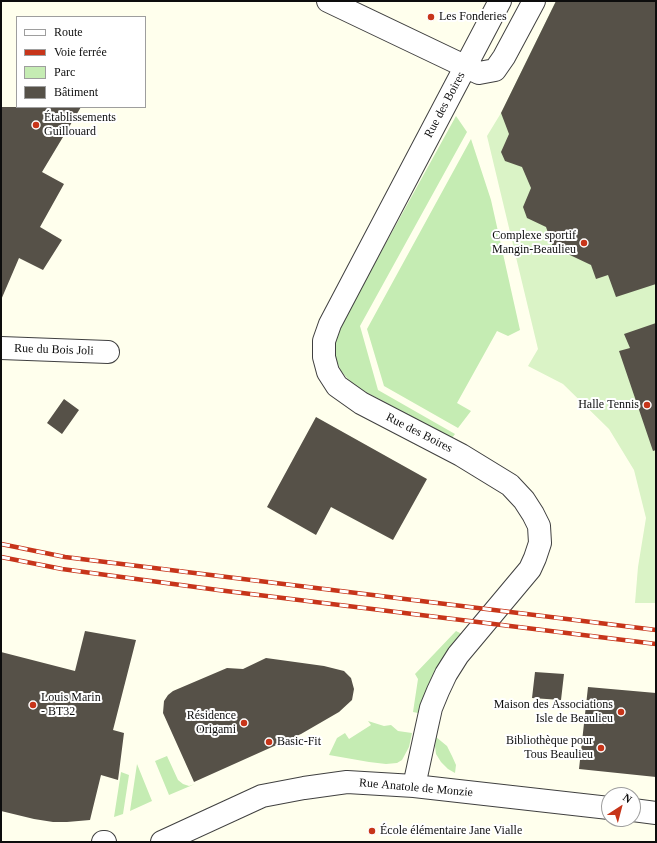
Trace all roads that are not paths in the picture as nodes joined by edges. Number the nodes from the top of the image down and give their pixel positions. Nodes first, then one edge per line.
1 (328, 1) edge
2 (500, 1) edge
3 (534, 1) edge
4 (466, 66) junction
5 (1, 348) edge
6 (108, 352) dead end
7 (414, 786) junction
8 (601, 807) edge
9 (641, 811) edge
10 (656, 813) edge
11 (162, 842) edge

1 - 4 street
2 - 4 street, Rue des Boires
3 - 4 street, Rue des Boires
4 - 7 street, Rue des Boires
5 - 6 street, Rue du Bois Joli
7 - 8 street, Rue Anatole de Monzie
7 - 11 street, Rue Anatole de Monzie
9 - 10 street

